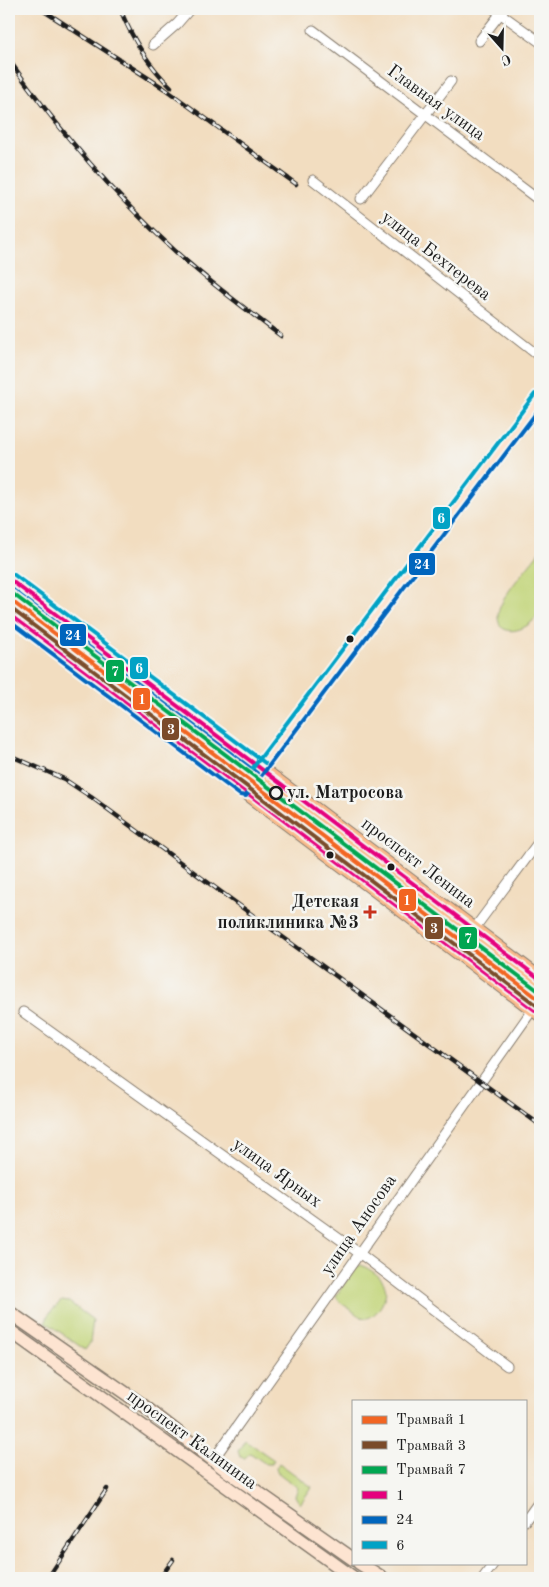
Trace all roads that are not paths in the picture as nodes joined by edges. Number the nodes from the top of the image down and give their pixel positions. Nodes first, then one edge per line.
1 (190, 9) edge
2 (499, 10) edge
3 (313, 30) dead end
4 (479, 42) dead end
5 (540, 42) edge
6 (153, 45) dead end
7 (451, 81) dead end
8 (426, 116) junction
9 (313, 180) dead end
10 (361, 199) dead end
11 (540, 201) edge
12 (540, 357) edge
13 (540, 398) edge
14 (9, 579) edge
15 (9, 613) edge
16 (63, 618) junction
17 (46, 640) junction
18 (261, 768) junction
19 (244, 790) junction
20 (540, 840) edge
21 (474, 929) junction
22 (540, 979) edge
23 (538, 1007) edge
24 (23, 1012) dead end
25 (359, 1253) junction
26 (9, 1312) edge
27 (9, 1330) edge
28 (507, 1366) dead end
29 (213, 1460) junction
30 (204, 1470) junction
31 (540, 1500) edge
32 (526, 1520) edge
33 (352, 1558) edge
34 (360, 1564) edge
35 (493, 1564) edge
36 (354, 1578) edge
37 (383, 1578) edge
38 (483, 1578) edge

1 - 6 street
2 - 4 street
2 - 5 street
3 - 8 street, Главная улица
7 - 8 street
8 - 10 street
8 - 11 street, Главная улица
9 - 12 street, улица Бехтерева
13 - 18 main road
14 - 16 main road, проспект Ленина
15 - 17 main road
16 - 17 main road
16 - 18 main road, проспект Ленина
17 - 19 main road
18 - 19 main road
18 - 21 main road, проспект Ленина
19 - 23 main road
20 - 21 street
21 - 22 main road, проспект Ленина
23 - 25 street, улица Аносова
24 - 25 street, улица Ярных
25 - 28 street, улица Ярных
25 - 29 street, улица Аносова
26 - 29 main road, проспект Калинина
27 - 30 main road, проспект Калинина
29 - 30 main road
29 - 33 main road, проспект Калинина
30 - 36 main road, проспект Калинина
31 - 32 street
34 - 37 main road
35 - 38 street

